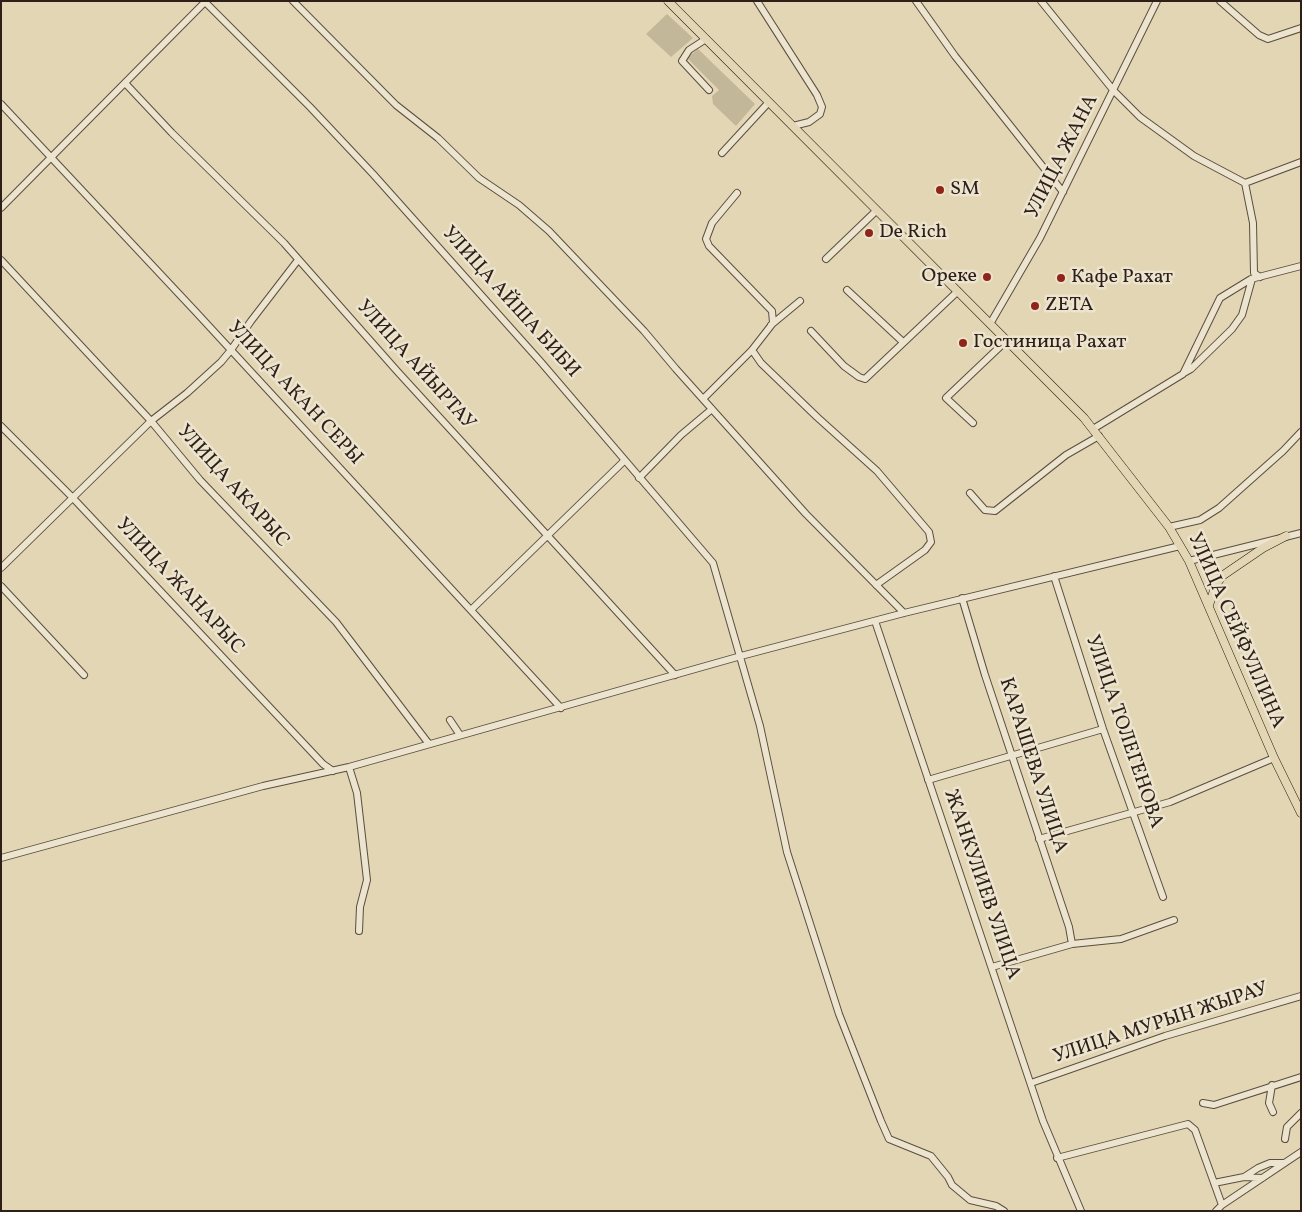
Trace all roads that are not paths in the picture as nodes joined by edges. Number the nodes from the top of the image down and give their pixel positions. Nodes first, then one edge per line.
1 (293, 1) edge
2 (668, 1) edge
3 (757, 1) edge
4 (916, 1) edge
5 (1041, 1) edge
6 (1157, 1) edge
7 (1220, 1) edge
8 (206, 2) edge
9 (1301, 28) edge
10 (706, 39) junction
11 (126, 83) junction
12 (709, 90) dead end
13 (1114, 92) junction
14 (769, 102) junction
15 (1, 104) edge
16 (793, 126) junction
17 (722, 153) dead end
18 (52, 157) junction
19 (1301, 162) edge
20 (1245, 183) junction
21 (1062, 192) junction
22 (737, 193) dead end
23 (1, 208) edge
24 (877, 210) junction
25 (826, 259) dead end
26 (1, 260) edge
27 (298, 260) junction
28 (1301, 266) edge
29 (1260, 277) junction
30 (1252, 279) junction
31 (848, 290) dead end
32 (958, 291) junction
33 (800, 301) dead end
34 (990, 324) junction
35 (771, 326) junction
36 (811, 331) dead end
37 (1007, 340) junction
38 (903, 342) junction
39 (232, 350) junction
40 (752, 350) junction
41 (1183, 374) junction
42 (703, 399) junction
43 (712, 409) junction
44 (151, 421) junction
45 (973, 423) dead end
46 (1, 426) edge
47 (1093, 429) junction
48 (1301, 432) edge
49 (1099, 436) junction
50 (624, 461) junction
51 (639, 478) junction
52 (970, 493) dead end
53 (72, 497) junction
54 (1169, 527) junction
55 (1301, 533) edge
56 (548, 534) junction
57 (1286, 536) junction
58 (1180, 546) junction
59 (1189, 560) junction
60 (1, 568) edge
61 (1054, 576) junction
62 (876, 585) junction
63 (1, 586) edge
64 (962, 598) junction
65 (1208, 605) junction
66 (471, 610) junction
67 (904, 613) junction
68 (875, 621) junction
69 (741, 656) junction
70 (84, 675) dead end
71 (675, 675) junction
72 (560, 708) junction
73 (450, 720) dead end
74 (1104, 729) junction
75 (460, 735) junction
76 (429, 744) junction
77 (1012, 757) junction
78 (1274, 758) junction
79 (349, 767) junction
80 (333, 771) junction
81 (928, 780) junction
82 (1133, 813) junction
83 (1301, 813) edge
84 (1039, 839) junction
85 (1, 858) edge
86 (1163, 898) dead end
87 (1174, 920) dead end
88 (359, 931) dead end
89 (1072, 944) junction
90 (992, 967) junction
91 (1301, 996) edge
92 (1301, 1076) edge
93 (1031, 1083) junction
94 (1272, 1085) junction
95 (1204, 1103) dead end
96 (1273, 1112) dead end
97 (1301, 1113) edge
98 (1286, 1139) dead end
99 (1301, 1152) edge
100 (1058, 1158) junction
101 (1284, 1163) junction
102 (1244, 1178) junction
103 (1262, 1178) junction
104 (1214, 1183) junction
105 (1222, 1205) junction
106 (1004, 1211) edge
107 (1081, 1211) edge
108 (1216, 1211) edge

1 - 42 street
2 - 10 main road, УЛИЦА СЕЙФУЛЛИНА
3 - 16 street
4 - 21 street
5 - 13 street
6 - 13 street, УЛИЦА ЖАНА
7 - 9 street
8 - 11 street
8 - 50 street, УЛИЦА АЙША БИБИ
10 - 12 street
10 - 14 main road, УЛИЦА СЕЙФУЛЛИНА
11 - 18 street
11 - 27 street, УЛИЦА АЙЫРТАУ
13 - 20 street
13 - 21 street, УЛИЦА ЖАНА
14 - 16 main road, УЛИЦА СЕЙФУЛЛИНА
14 - 17 street
15 - 18 street, УЛИЦА АКАН СЕРЫ
16 - 24 main road, УЛИЦА СЕЙФУЛЛИНА
18 - 23 street
18 - 39 street, УЛИЦА АКАН СЕРЫ
19 - 20 street
20 - 29 street
21 - 34 street, УЛИЦА ЖАНА
22 - 35 street
24 - 25 street
24 - 32 main road, УЛИЦА СЕЙФУЛЛИНА
26 - 44 street, УЛИЦА АКАРЫС
27 - 39 street
27 - 56 street, УЛИЦА АЙЫРТАУ
28 - 29 street
29 - 30 street
30 - 41 street
30 - 41 street
31 - 38 street
32 - 34 main road, УЛИЦА СЕЙФУЛЛИНА
32 - 38 street
33 - 35 street
34 - 37 main road, УЛИЦА СЕЙФУЛЛИНА
35 - 40 street
36 - 38 street
37 - 45 street
37 - 47 main road, УЛИЦА СЕЙФУЛЛИНА
39 - 44 street
39 - 66 street, УЛИЦА АКАН СЕРЫ
40 - 42 street
40 - 62 street
41 - 47 street
42 - 43 street
43 - 51 street
43 - 62 street
44 - 53 street
44 - 76 street, УЛИЦА АКАРЫС
46 - 53 street, УЛИЦА ЖАНАРЫС
47 - 49 main road, УЛИЦА СЕЙФУЛЛИНА
48 - 54 street
49 - 52 street
49 - 54 main road, УЛИЦА СЕЙФУЛЛИНА
50 - 51 street, УЛИЦА АЙША БИБИ
50 - 56 street
51 - 69 street, УЛИЦА АЙША БИБИ
53 - 60 street
53 - 80 street, УЛИЦА ЖАНАРЫС
54 - 58 main road, УЛИЦА СЕЙФУЛЛИНА
55 - 57 street
56 - 66 street
56 - 71 street, УЛИЦА АЙЫРТАУ
57 - 59 street
57 - 65 main road
58 - 59 main road, УЛИЦА СЕЙФУЛЛИНА
58 - 61 street
59 - 65 main road, УЛИЦА СЕЙФУЛЛИНА
61 - 64 street
61 - 74 street, УЛИЦА ТОЛЕГЕНОВА
62 - 67 street
63 - 70 street
64 - 67 street
64 - 77 street, КАРАШЕВА УЛИЦА
65 - 78 main road, УЛИЦА СЕЙФУЛЛИНА
66 - 72 street, УЛИЦА АКАН СЕРЫ
67 - 68 street
68 - 69 street
68 - 81 street, ЖАНКУЛИЕВ УЛИЦА
69 - 71 street
69 - 106 street, УЛИЦА АЙША БИБИ
71 - 72 street
72 - 75 street
73 - 75 street
74 - 77 street
74 - 82 street, УЛИЦА ТОЛЕГЕНОВА
75 - 76 street
76 - 79 street
77 - 81 street
77 - 84 street, КАРАШЕВА УЛИЦА
78 - 82 street
78 - 83 main road, УЛИЦА СЕЙФУЛЛИНА
79 - 80 street
79 - 88 street
80 - 85 street
81 - 90 street, ЖАНКУЛИЕВ УЛИЦА
82 - 84 street
82 - 86 street, УЛИЦА ТОЛЕГЕНОВА
84 - 89 street, КАРАШЕВА УЛИЦА
87 - 89 street
89 - 90 street
90 - 93 street, ЖАНКУЛИЕВ УЛИЦА
91 - 93 street, УЛИЦА МУРЫН ЖЫРАУ
92 - 94 street
93 - 100 street, ЖАНКУЛИЕВ УЛИЦА
94 - 95 street
94 - 96 street
97 - 98 street
99 - 101 street
100 - 104 street
100 - 107 street, ЖАНКУЛИЕВ УЛИЦА
101 - 102 street
101 - 103 street
102 - 103 street
102 - 104 street
103 - 105 street
104 - 105 street
105 - 108 street

